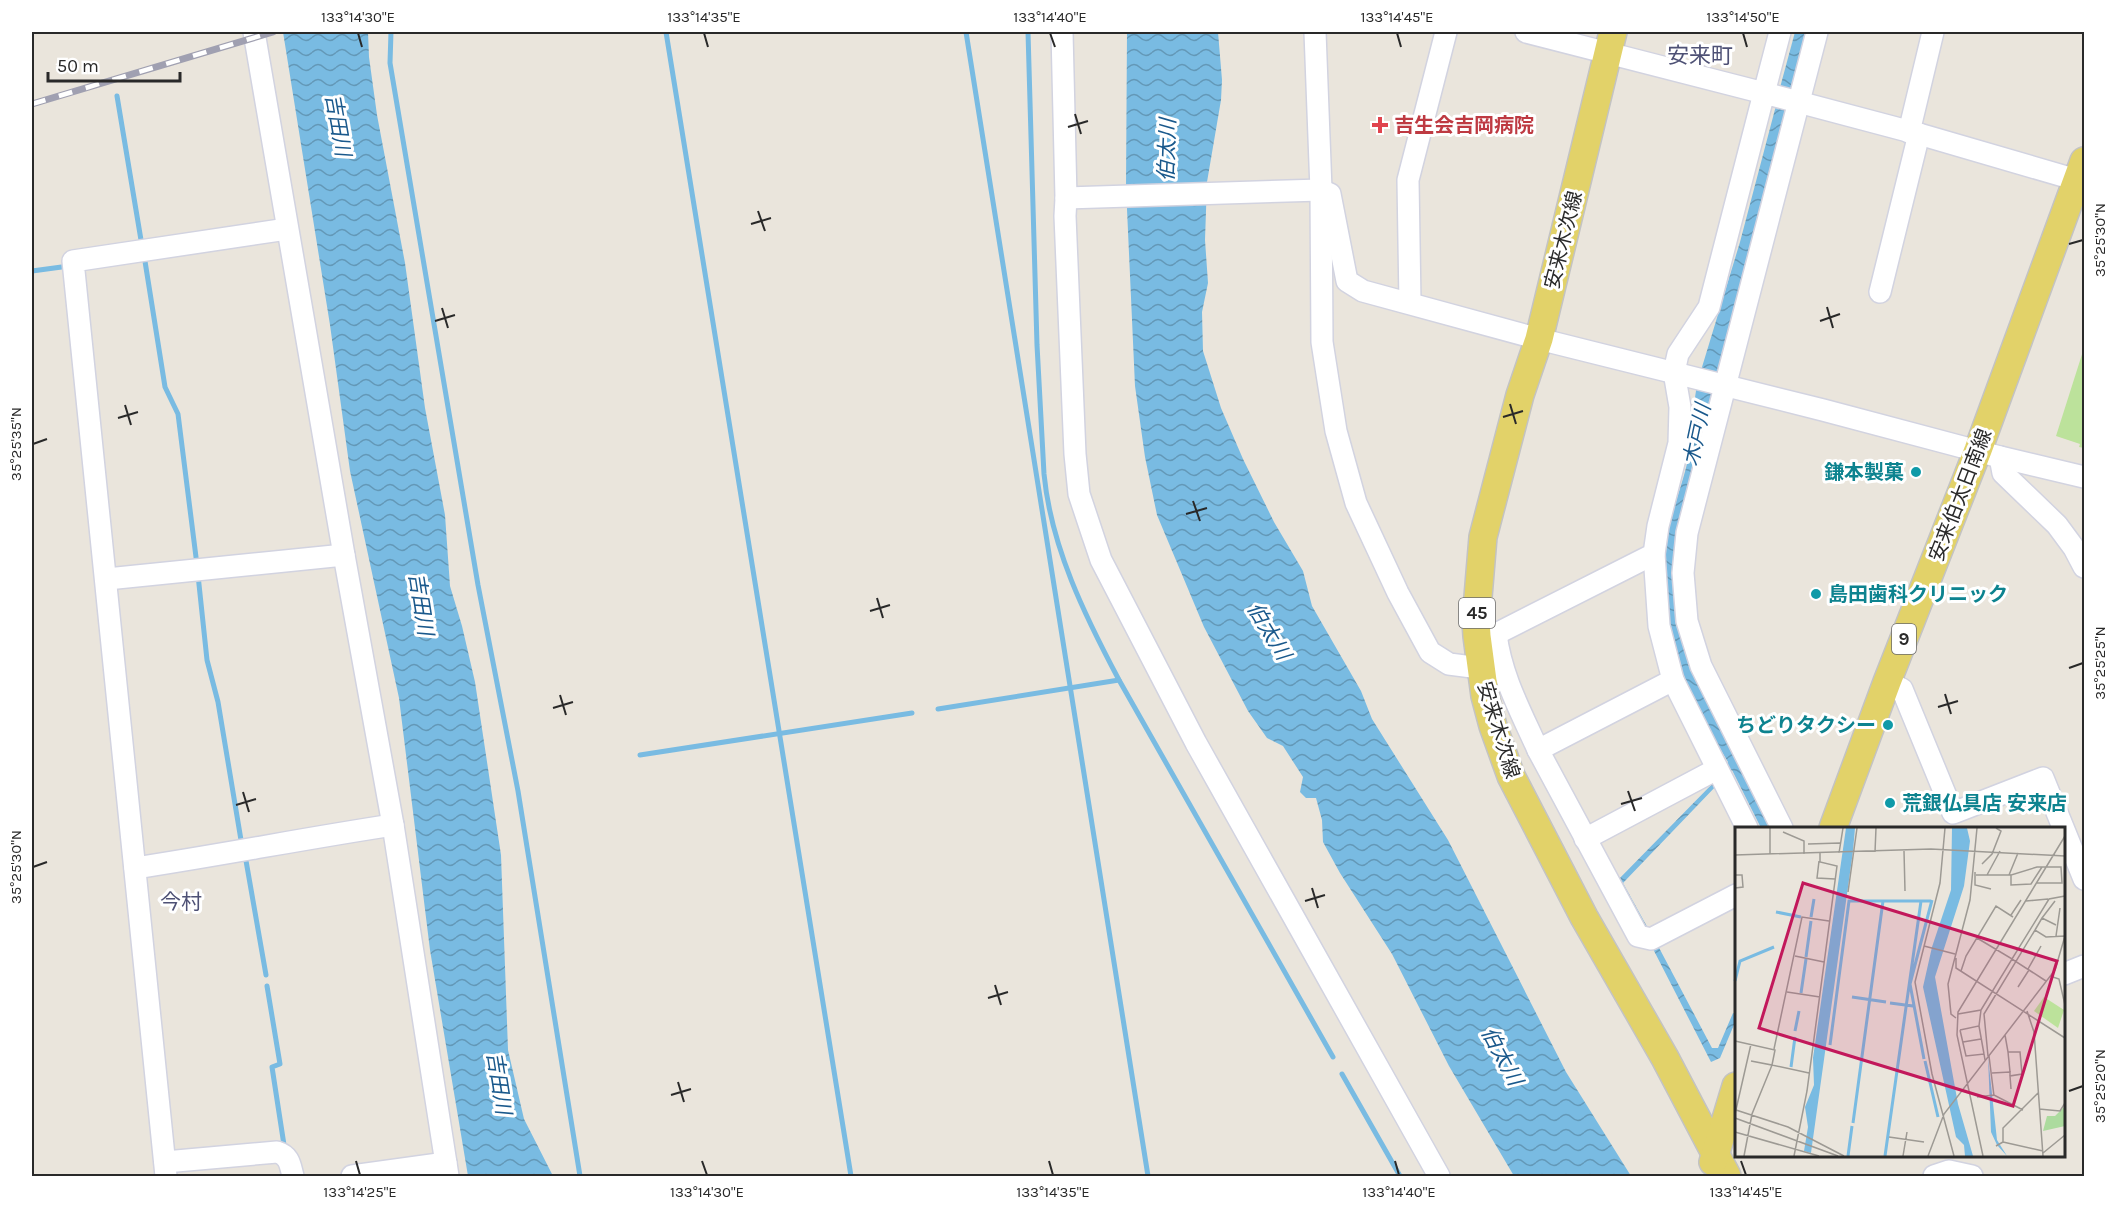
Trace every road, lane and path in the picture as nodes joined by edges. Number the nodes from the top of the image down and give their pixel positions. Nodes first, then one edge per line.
1 (254, 32) edge
2 (1062, 32) edge
3 (1316, 32) edge
4 (1446, 32) edge
5 (1526, 32) edge
6 (1780, 32) edge
7 (1817, 32) edge
8 (1933, 32) edge
9 (1611, 41) edge
10 (1783, 98) junction
11 (1914, 133) junction
12 (2081, 171) edge
13 (1316, 190) junction
14 (1072, 198) junction
15 (287, 229) junction
16 (1880, 292) dead end
17 (1410, 303) junction
18 (1539, 339) junction
19 (1674, 372) junction
20 (1713, 383) junction
21 (1989, 454) junction
22 (2085, 477) edge
23 (1654, 554) junction
24 (344, 555) junction
25 (2085, 567) edge
26 (107, 579) junction
27 (1487, 635) junction
28 (1480, 668) junction
29 (1673, 680) junction
30 (1887, 682) junction
31 (1538, 750) junction
32 (1717, 769) junction
33 (1956, 821) edge
34 (393, 825) junction
35 (1746, 827) edge
36 (1782, 827) edge
37 (1833, 827) edge
38 (2063, 827) edge
39 (2065, 831) edge
40 (1585, 839) junction
41 (135, 868) junction
42 (2085, 879) edge
43 (1735, 896) edge
44 (2085, 966) edge
45 (2065, 974) edge
46 (1735, 1094) edge
47 (165, 1169) edge
48 (1717, 1169) edge
49 (447, 1170) edge
50 (1944, 1170) edge
51 (293, 1176) edge
52 (352, 1176) edge
53 (1439, 1176) edge
54 (1972, 1176) edge

1 - 15 street
2 - 14 street
3 - 13 street
4 - 17 street
5 - 9 street
6 - 10 street
7 - 10 street
8 - 11 street
9 - 10 street
9 - 18 main road, 安来木次線 / 45
10 - 11 street
10 - 19 street
10 - 20 street
11 - 12 street
11 - 16 street
12 - 21 main road, 安来伯太日南線 / 9
13 - 14 street
13 - 17 street
13 - 28 street
14 - 53 street
15 - 24 street
15 - 26 street
17 - 18 street
18 - 19 street
18 - 27 main road, 安来木次線 / 45
19 - 20 street
19 - 23 street
20 - 21 street
20 - 36 street
21 - 22 street
21 - 25 street
21 - 30 main road, 安来伯太日南線 / 9
23 - 27 street
23 - 29 street
24 - 26 street
24 - 34 street
26 - 41 street
27 - 28 main road, 安来木次線 / 45
27 - 31 street
28 - 48 main road, 安来木次線 / 45
29 - 31 street
29 - 32 street
30 - 33 street
30 - 37 main road, 安来伯太日南線 / 9
31 - 40 street
32 - 35 street
32 - 40 street
33 - 38 street
34 - 41 street
34 - 49 street
39 - 42 street
40 - 43 street
41 - 47 street
44 - 45 street
46 - 48 main road
47 - 51 street
49 - 52 street
50 - 54 street

